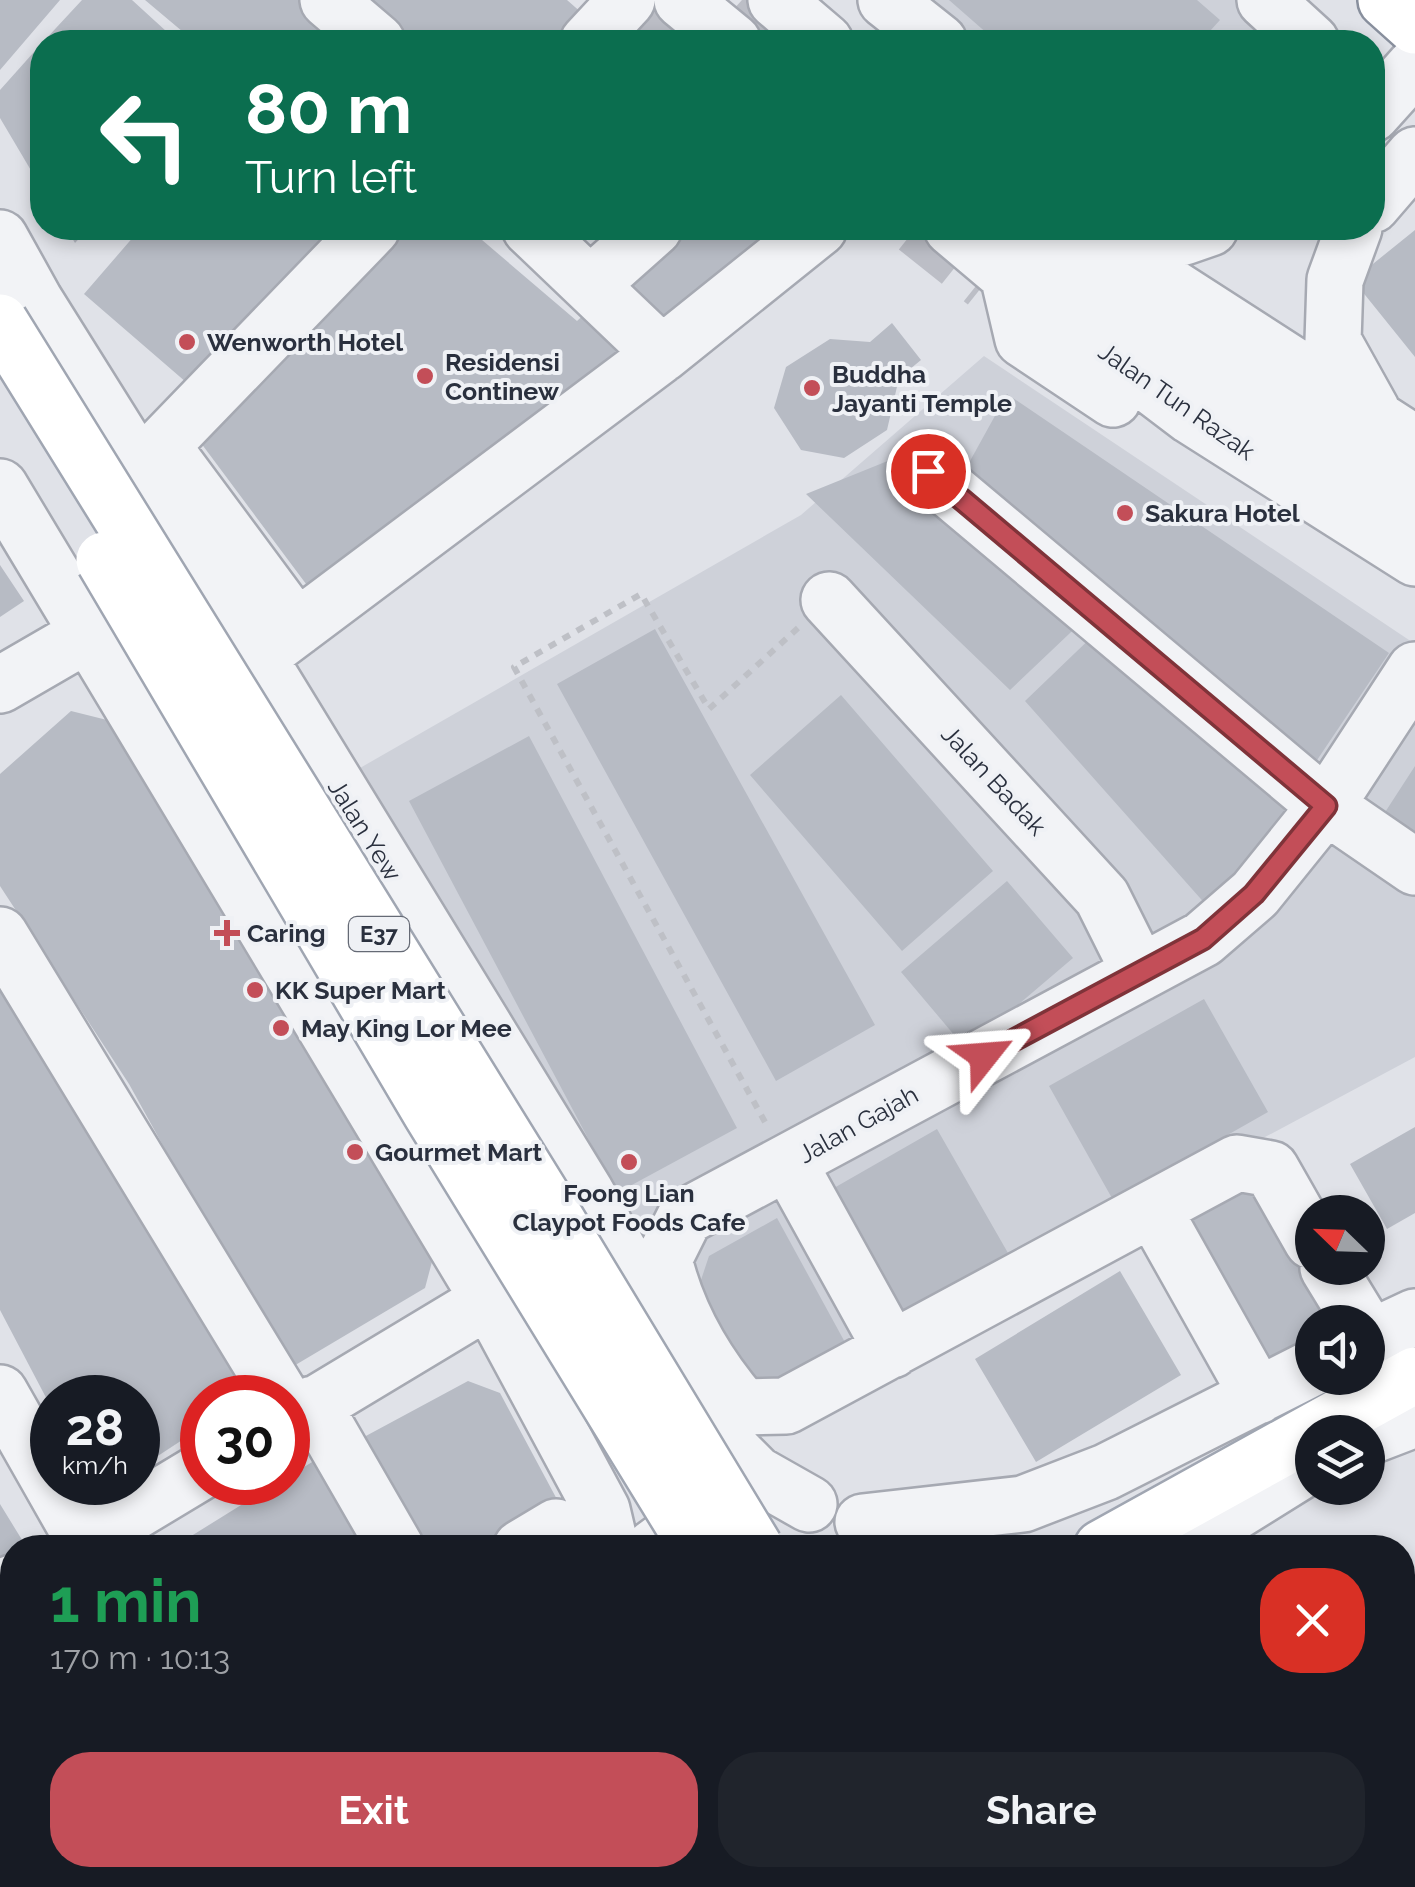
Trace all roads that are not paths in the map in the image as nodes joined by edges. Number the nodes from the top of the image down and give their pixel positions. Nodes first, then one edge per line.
1 (328, 0) edge
2 (627, 0) edge
3 (682, 0) edge
4 (886, 0) edge
5 (1386, 0) edge
6 (1415, 26) edge
7 (363, 30) edge
8 (599, 30) edge
9 (718, 30) edge
10 (925, 30) edge
11 (1415, 155) edge
12 (1385, 191) edge
13 (0, 238) edge
14 (359, 240) edge
15 (543, 240) edge
16 (641, 240) edge
17 (804, 240) edge
18 (989, 240) tunnel mouth
19 (1349, 240) edge
20 (1038, 256) edge
21 (590, 285) junction
22 (10, 301) edge
23 (662, 354) junction
24 (0, 383) edge
25 (1394, 430) edge
26 (151, 457) junction
27 (928, 471) dead end
28 (0, 487) edge
29 (1415, 504) edge
30 (1415, 558) edge
31 (213, 586) junction
32 (1415, 599) edge
33 (829, 600) road end
34 (278, 643) junction
35 (94, 646) junction
36 (1415, 670) edge
37 (0, 685) edge
38 (1326, 806) junction
39 (1415, 867) edge
40 (0, 934) edge
41 (1140, 974) junction
42 (788, 1162) junction
43 (586, 1191) junction
44 (1153, 1208) junction
45 (1295, 1211) edge
46 (685, 1217) junction
47 (1345, 1285) edge
48 (488, 1300) junction
49 (1387, 1326) edge
50 (892, 1350) junction
51 (272, 1375) edge
52 (1415, 1375) edge
53 (1295, 1377) edge
54 (0, 1394) edge
55 (1258, 1396) junction
56 (310, 1399) edge
57 (1415, 1406) edge
58 (1415, 1419) edge
59 (1385, 1424) edge
60 (1385, 1429) edge
61 (310, 1432) edge
62 (1295, 1478) edge
63 (180, 1484) edge
64 (809, 1504) junction
65 (1229, 1533) edge
66 (74, 1535) edge
67 (94, 1535) edge
68 (386, 1535) edge
69 (608, 1535) edge
70 (671, 1535) edge
71 (690, 1535) edge
72 (748, 1535) edge
73 (883, 1535) edge
74 (1126, 1535) edge

1 - 7 street
2 - 8 street
3 - 9 street
4 - 10 street
5 - 6 main road
11 - 12 street
13 - 22 street, Jalan Yew
14 - 26 street
15 - 21 street
16 - 21 street
17 - 23 street
18 - 20 street, Jalan Tun Razak
19 - 25 street
20 - 25 street
20 - 29 street, Jalan Tun Razak
20 - 30 street, Jalan Tun Razak
20 - 32 street
21 - 23 street
22 - 26 street, Jalan Yew
22 - 72 main road, Jalan Yew / E37, bridge
23 - 34 street
24 - 71 main road, E37, bridge
26 - 31 street, Jalan Yew
26 - 34 street
27 - 38 street
28 - 35 street
31 - 34 street, Jalan Yew
31 - 35 street
33 - 41 street, Jalan Badak
34 - 43 street, Jalan Yew
35 - 37 street
35 - 48 street
36 - 38 street, Jalan Gajah
38 - 39 street
38 - 41 street, Jalan Gajah
40 - 51 street
41 - 42 street, Jalan Gajah
42 - 46 street, Jalan Gajah
42 - 50 street
43 - 46 street
43 - 64 street, Jalan Yew
44 - 45 street
44 - 50 street
44 - 55 street
46 - 50 street
47 - 49 street
48 - 56 street
48 - 69 street
52 - 74 main road
53 - 55 street
54 - 66 street
55 - 73 street
57 - 59 street
58 - 60 street
61 - 68 street
62 - 65 street
63 - 67 street
64 - 70 street
64 - 73 street

